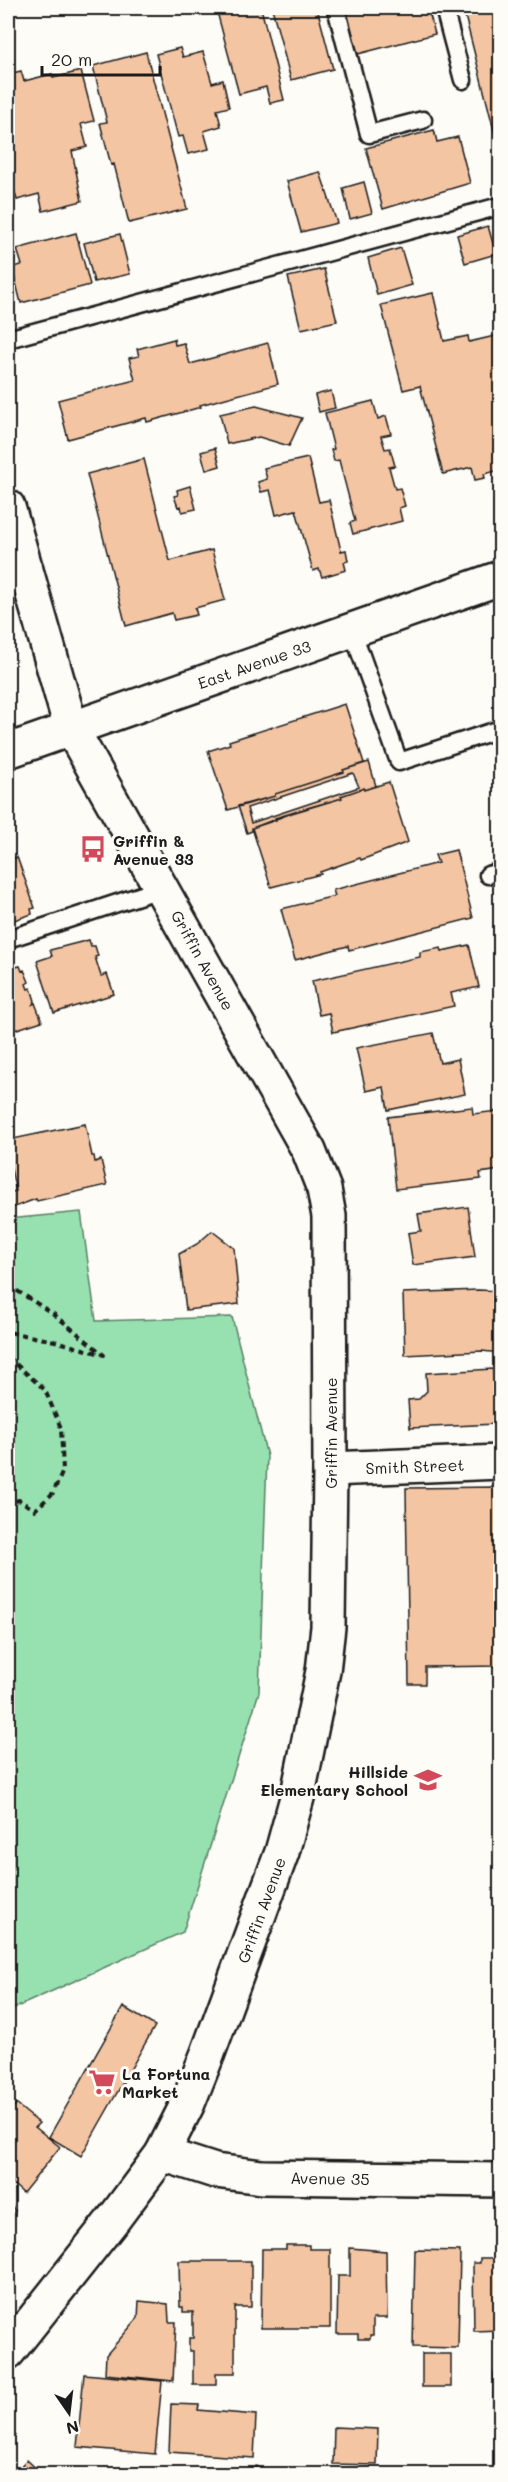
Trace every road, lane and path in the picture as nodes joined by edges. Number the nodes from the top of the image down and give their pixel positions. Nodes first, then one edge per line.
1 (336, 8) edge
2 (444, 8) edge
3 (463, 80) dead end
4 (423, 120) dead end
5 (501, 206) edge
6 (8, 339) edge
7 (8, 507) edge
8 (500, 582) edge
9 (352, 630) junction
10 (71, 728) junction
11 (501, 729) edge
12 (8, 751) edge
13 (163, 888) junction
14 (8, 939) edge
15 (8, 1285) edge
16 (8, 1332) edge
17 (8, 1357) edge
18 (501, 1462) edge
19 (330, 1469) junction
20 (8, 1503) edge
21 (162, 2154) junction
22 (501, 2180) edge
23 (8, 2352) edge

1 - 4 lane
2 - 3 lane
5 - 6 lane
7 - 10 street, Griffin Avenue
8 - 9 street, East Avenue 33
9 - 10 street, East Avenue 33
9 - 11 lane
10 - 12 street, East Avenue 33
10 - 13 street, Griffin Avenue
13 - 14 lane
13 - 19 street, Griffin Avenue
15 - 16 path
17 - 20 path
18 - 19 street, Smith Street
19 - 21 street, Griffin Avenue
21 - 22 street, Avenue 35
21 - 23 street, Griffin Avenue

